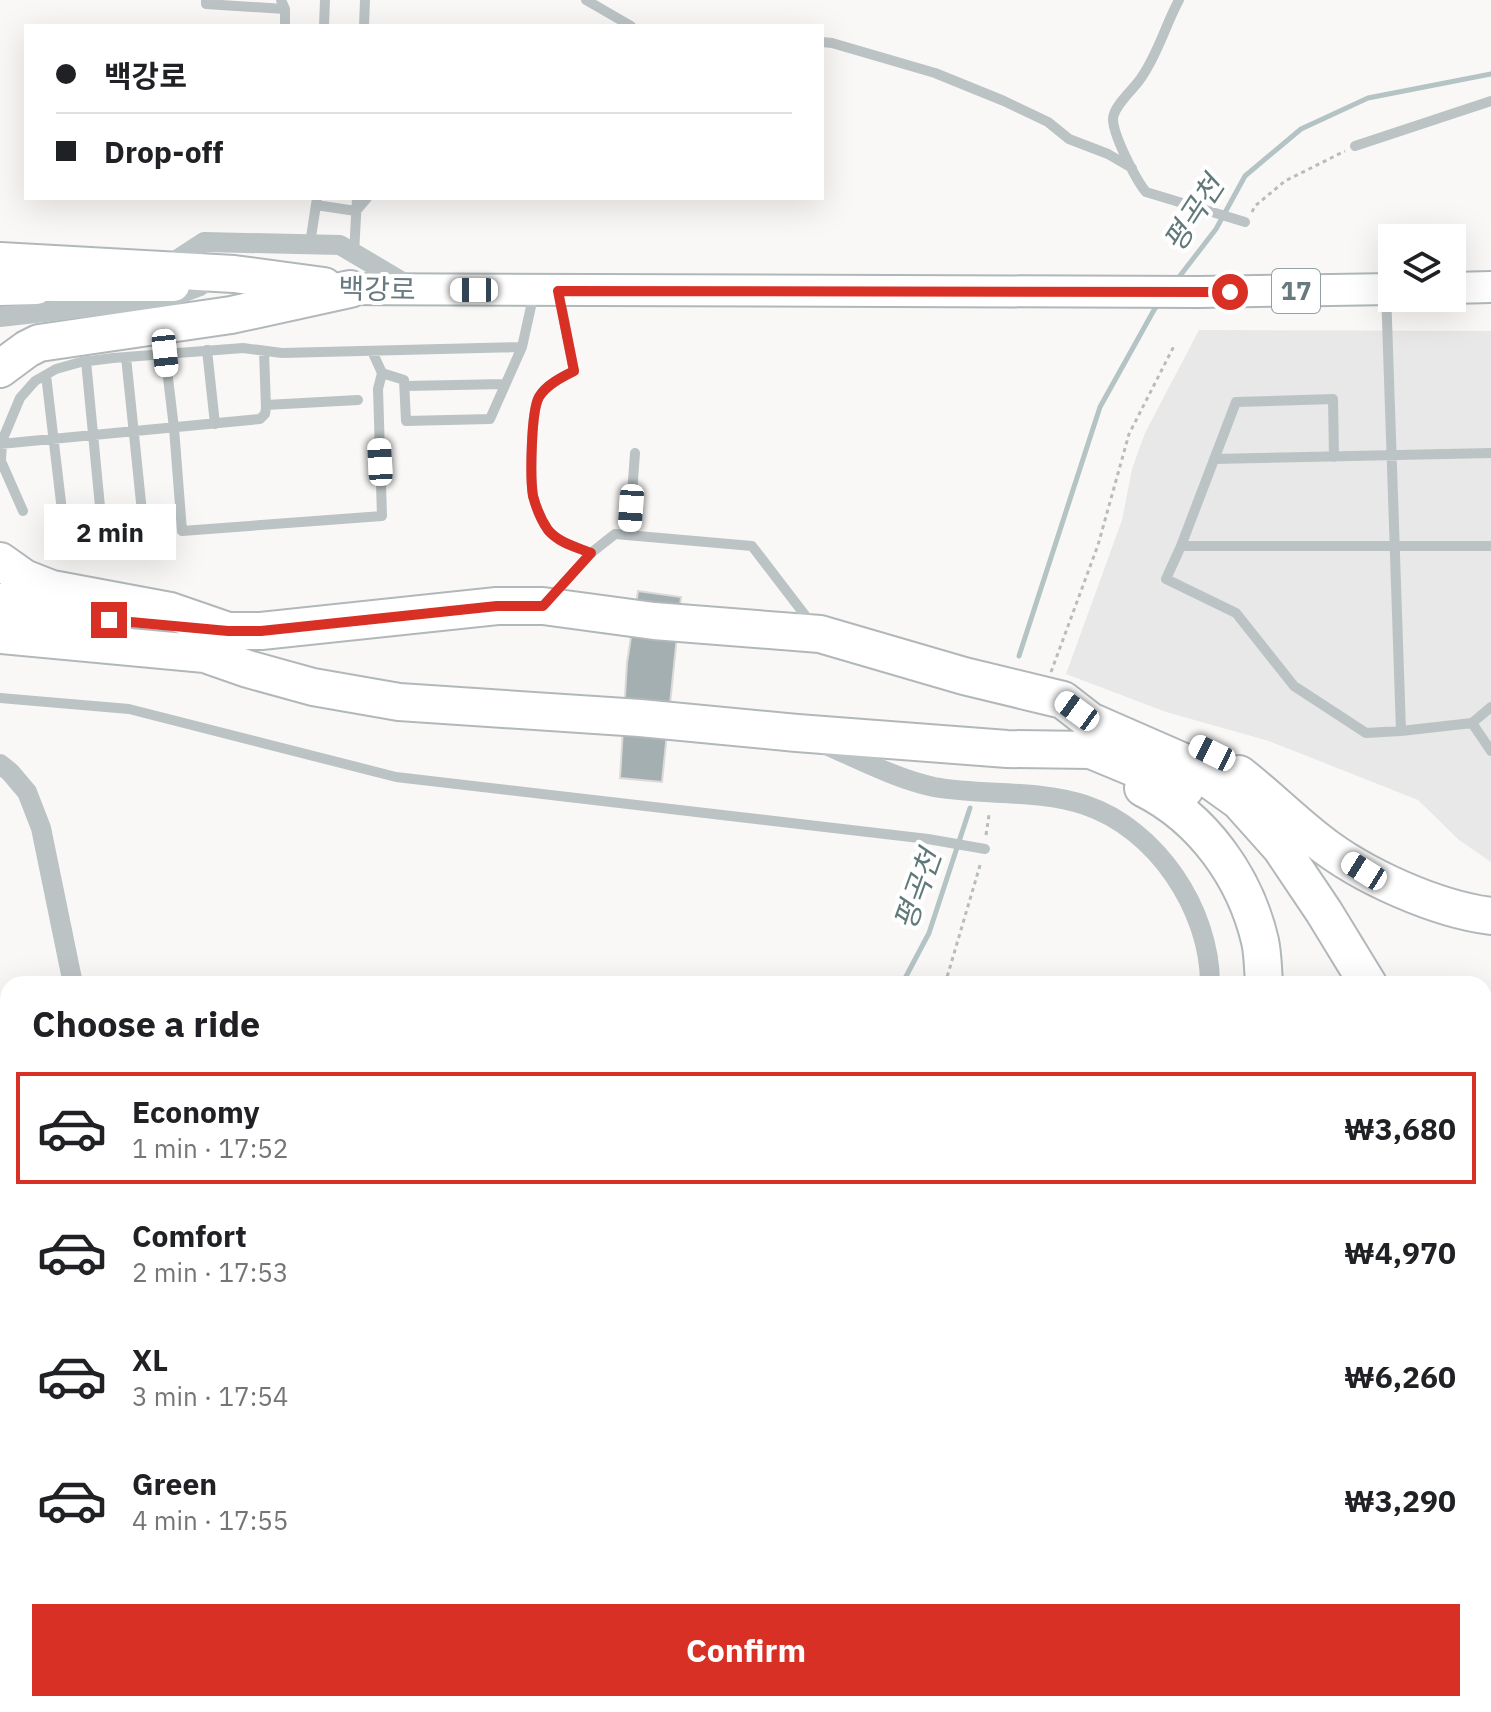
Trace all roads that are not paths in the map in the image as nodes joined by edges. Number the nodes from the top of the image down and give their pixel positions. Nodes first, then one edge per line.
1 (206, 0) edge
2 (325, 0) edge
3 (365, 0) edge
4 (586, 0) edge
5 (1179, 0) edge
6 (285, 3) edge
7 (285, 24) edge
8 (324, 24) edge
9 (364, 24) edge
10 (628, 24) edge
11 (824, 42) edge
12 (1491, 101) edge
13 (1355, 146) road end
14 (1132, 168) junction
15 (357, 200) edge
16 (365, 200) edge
17 (316, 202) edge
18 (356, 211) junction
19 (1242, 220) road end
20 (310, 244) junction
21 (354, 254) junction
22 (0, 261) edge
23 (161, 270) junction
24 (0, 284) edge
25 (36, 286) joint
26 (200, 286) junction
27 (130, 287) junction
28 (1491, 287) edge
29 (1466, 288) edge
30 (350, 289) junction
31 (1378, 289) edge
32 (414, 290) junction
33 (546, 291) junction
34 (0, 303) edge
35 (1389, 312) edge
36 (0, 317) edge
37 (522, 347) junction
38 (207, 350) junction
39 (264, 351) junction
40 (372, 351) junction
41 (165, 353) junction
42 (126, 357) junction
43 (86, 361) junction
44 (0, 369) edge
45 (382, 373) junction
46 (46, 375) junction
47 (505, 384) junction
48 (405, 386) junction
49 (358, 400) dead end
50 (266, 405) junction
51 (215, 424) junction
52 (174, 428) junction
53 (134, 432) junction
54 (93, 435) junction
55 (53, 439) junction
56 (1, 444) edge
57 (635, 453) dead end
58 (1491, 453) edge
59 (1392, 455) junction
60 (1334, 457) junction
61 (1214, 459) junction
62 (23, 511) dead end
63 (64, 528) dead end
64 (629, 535) junction
65 (103, 538) dead end
66 (145, 541) dead end
67 (1395, 545) junction
68 (1181, 546) junction
69 (1491, 546) edge
70 (591, 553) junction
71 (0, 561) edge
72 (0, 602) edge
73 (543, 606) junction
74 (228, 631) junction
75 (820, 634) junction
76 (0, 635) edge
77 (1057, 687) junction
78 (0, 698) edge
79 (1491, 707) edge
80 (1472, 723) junction
81 (1401, 731) junction
82 (797, 733) junction
83 (1054, 749) junction
84 (1491, 751) edge
85 (0, 764) edge
86 (985, 849) road end
87 (1491, 916) edge
88 (71, 976) edge
89 (1209, 976) edge
90 (1263, 976) edge
91 (1340, 976) edge
92 (1363, 976) edge

1 - 6 lane
2 - 8 lane
3 - 9 lane
4 - 10 lane
5 - 14 lane
6 - 7 lane
11 - 14 lane
12 - 13 lane
14 - 19 lane
15 - 18 lane
16 - 18 lane
17 - 18 lane
17 - 20 lane
18 - 21 lane
20 - 21 street
20 - 23 street
21 - 32 street
22 - 23 highway
23 - 27 street
23 - 30 highway
24 - 25 highway, 17
25 - 27 main road, 백강로 / 17
26 - 27 main road, 백강로 / 17
26 - 30 main road, 백강로 / 17
26 - 36 street
27 - 34 main road, 백강로
28 - 29 main road
30 - 32 main road, 백강로 / 17
30 - 44 highway
31 - 33 main road, 백강로 / 17
32 - 33 main road, 백강로 / 17
33 - 37 lane
33 - 70 lane
35 - 59 lane
37 - 40 lane
37 - 47 lane
38 - 39 lane
38 - 41 lane
38 - 51 lane
39 - 40 lane
39 - 50 lane
40 - 45 lane
41 - 42 lane
41 - 52 lane
42 - 43 lane
42 - 53 lane
43 - 46 lane
43 - 54 lane
45 - 48 lane
45 - 52 lane
46 - 55 lane
46 - 56 lane
47 - 48 lane
47 - 48 lane
49 - 50 lane
50 - 51 lane
51 - 52 lane
52 - 53 lane
53 - 54 lane
53 - 66 lane
54 - 55 lane
54 - 65 lane
55 - 56 lane
55 - 63 lane
56 - 62 lane
57 - 64 lane
58 - 59 lane
59 - 60 lane
59 - 67 lane
60 - 61 lane
60 - 61 lane
61 - 68 lane
64 - 70 lane
64 - 75 lane
67 - 68 lane
67 - 69 lane
67 - 81 lane
68 - 81 lane
70 - 73 lane
71 - 74 highway
72 - 74 highway
73 - 74 highway
73 - 75 highway
75 - 77 highway
76 - 82 highway
77 - 87 highway
77 - 92 highway
78 - 86 lane
79 - 80 lane
80 - 81 lane
80 - 84 lane
82 - 83 highway
82 - 89 street
83 - 90 highway
83 - 91 highway
85 - 88 street

